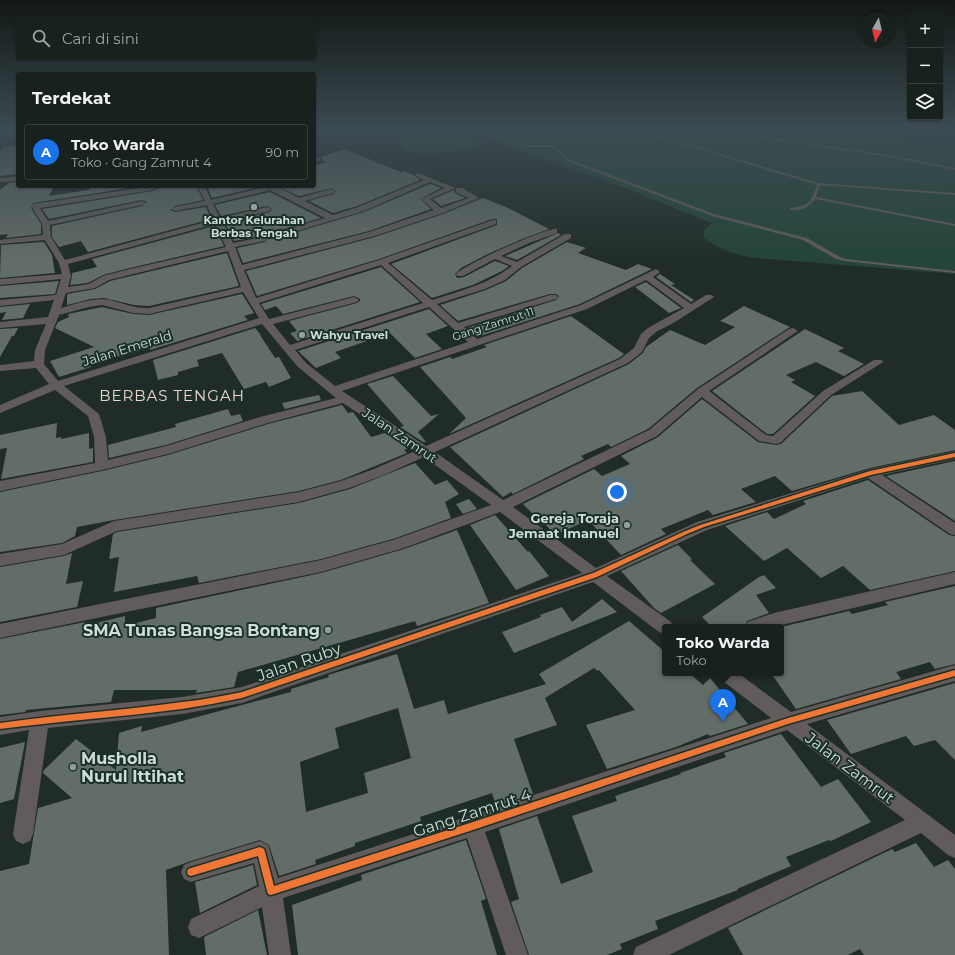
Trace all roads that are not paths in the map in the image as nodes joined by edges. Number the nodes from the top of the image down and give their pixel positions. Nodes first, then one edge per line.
1 (604, 174) edge
2 (784, 174) edge
3 (418, 175) dead end
4 (16, 179) edge
5 (430, 180) junction
6 (2, 182) edge
7 (819, 184) junction
8 (153, 188) dead end
9 (202, 188) edge
10 (459, 190) dead end
11 (331, 191) dead end
12 (955, 194) edge
13 (814, 198) junction
14 (298, 201) junction
15 (142, 203) dead end
16 (208, 203) junction
17 (174, 209) dead end
18 (267, 209) dead end
19 (791, 209) dead end
20 (440, 211) junction
21 (332, 218) junction
22 (217, 222) junction
23 (493, 222) dead end
24 (46, 224) junction
25 (955, 225) edge
26 (554, 231) dead end
27 (287, 232) dead end
28 (568, 236) dead end
29 (47, 237) junction
30 (262, 239) dead end
31 (0, 242) edge
32 (230, 247) junction
33 (494, 256) junction
34 (382, 262) junction
35 (63, 263) junction
36 (518, 265) junction
37 (238, 268) junction
38 (656, 272) dead end
39 (955, 272) edge
40 (460, 274) dead end
41 (67, 276) junction
42 (647, 277) junction
43 (0, 282) edge
44 (246, 289) junction
45 (61, 294) junction
46 (553, 297) dead end
47 (709, 297) dead end
48 (354, 300) dead end
49 (0, 302) edge
50 (253, 302) junction
51 (431, 303) junction
52 (690, 308) junction
53 (53, 317) junction
54 (265, 321) junction
55 (0, 325) edge
56 (458, 326) junction
57 (793, 331) dead end
58 (476, 343) junction
59 (287, 349) junction
60 (878, 362) dead end
61 (39, 364) junction
62 (0, 368) edge
63 (56, 385) junction
64 (333, 390) junction
65 (702, 391) junction
66 (345, 399) junction
67 (0, 409) edge
68 (425, 451) junction
69 (954, 456) edge
70 (102, 466) junction
71 (870, 473) junction
72 (0, 486) edge
73 (502, 506) junction
74 (955, 530) edge
75 (0, 560) edge
76 (595, 575) junction
77 (955, 578) edge
78 (762, 624) edge
79 (662, 625) edge
80 (0, 631) edge
81 (955, 673) edge
82 (729, 676) edge
83 (40, 720) junction
84 (788, 721) junction
85 (0, 726) edge
86 (923, 822) junction
87 (472, 826) junction
88 (23, 834) dead end
89 (955, 848) edge
90 (191, 872) dead end
91 (271, 891) junction
92 (199, 927) dead end
93 (280, 955) edge
94 (517, 955) edge
95 (644, 955) edge

1 - 39 lane
2 - 7 lane
3 - 5 street
4 - 6 street
5 - 20 street
5 - 21 street
7 - 12 lane
7 - 13 lane
8 - 24 street
9 - 16 street, Jalan Zamrut
10 - 20 street
11 - 14 street
13 - 19 lane
13 - 25 lane
14 - 16 street
14 - 21 street
15 - 24 street
16 - 17 street
16 - 22 street, Jalan Zamrut
18 - 22 street
20 - 37 street
21 - 27 street
22 - 32 street, Jalan Zamrut
22 - 35 street
23 - 34 street
24 - 29 street
26 - 33 street
28 - 36 street
29 - 31 street
29 - 35 street
30 - 32 street
32 - 37 street, Jalan Zamrut
32 - 45 street
33 - 36 street
33 - 40 street
34 - 50 street
34 - 51 street
35 - 41 street
36 - 51 street
37 - 44 street, Jalan Zamrut
38 - 42 street, Gang Zamrut 11
41 - 43 street
41 - 45 street
42 - 52 street
42 - 58 street, Gang Zamrut 11
44 - 50 street, Jalan Zamrut
44 - 53 street
45 - 49 street
45 - 53 street
46 - 56 street
47 - 52 street
48 - 54 street, Jalan Emerald
50 - 54 street, Jalan Zamrut
51 - 56 street
51 - 59 street
52 - 68 street
53 - 55 street
53 - 61 street
54 - 59 street, Jalan Zamrut
54 - 63 street, Jalan Emerald
56 - 58 street
57 - 65 street
58 - 64 street, Gang Zamrut 11
59 - 64 street, Jalan Zamrut
60 - 65 street
61 - 62 street
61 - 63 street
63 - 67 street, Jalan Emerald
63 - 70 street
64 - 66 street, Jalan Zamrut
65 - 73 street
66 - 68 street, Jalan Zamrut
66 - 70 street
68 - 73 street, Jalan Zamrut
68 - 75 street
69 - 71 street, Jalan Ruby
70 - 72 street
71 - 74 street
71 - 76 street, Jalan Ruby
73 - 76 street, Jalan Zamrut
73 - 80 street
76 - 79 street, Jalan Zamrut
76 - 83 street, Jalan Ruby
77 - 78 street
81 - 84 street, Gang Zamrut 4
82 - 84 street, Jalan Zamrut
83 - 85 street, Jalan Ruby
83 - 88 street
84 - 86 street, Jalan Zamrut
84 - 87 street, Gang Zamrut 4
86 - 89 street, Jalan Zamrut
86 - 95 street
87 - 91 street, Gang Zamrut 4
87 - 94 street
90 - 91 street
91 - 92 street, Gang Zamrut 4
91 - 93 street

